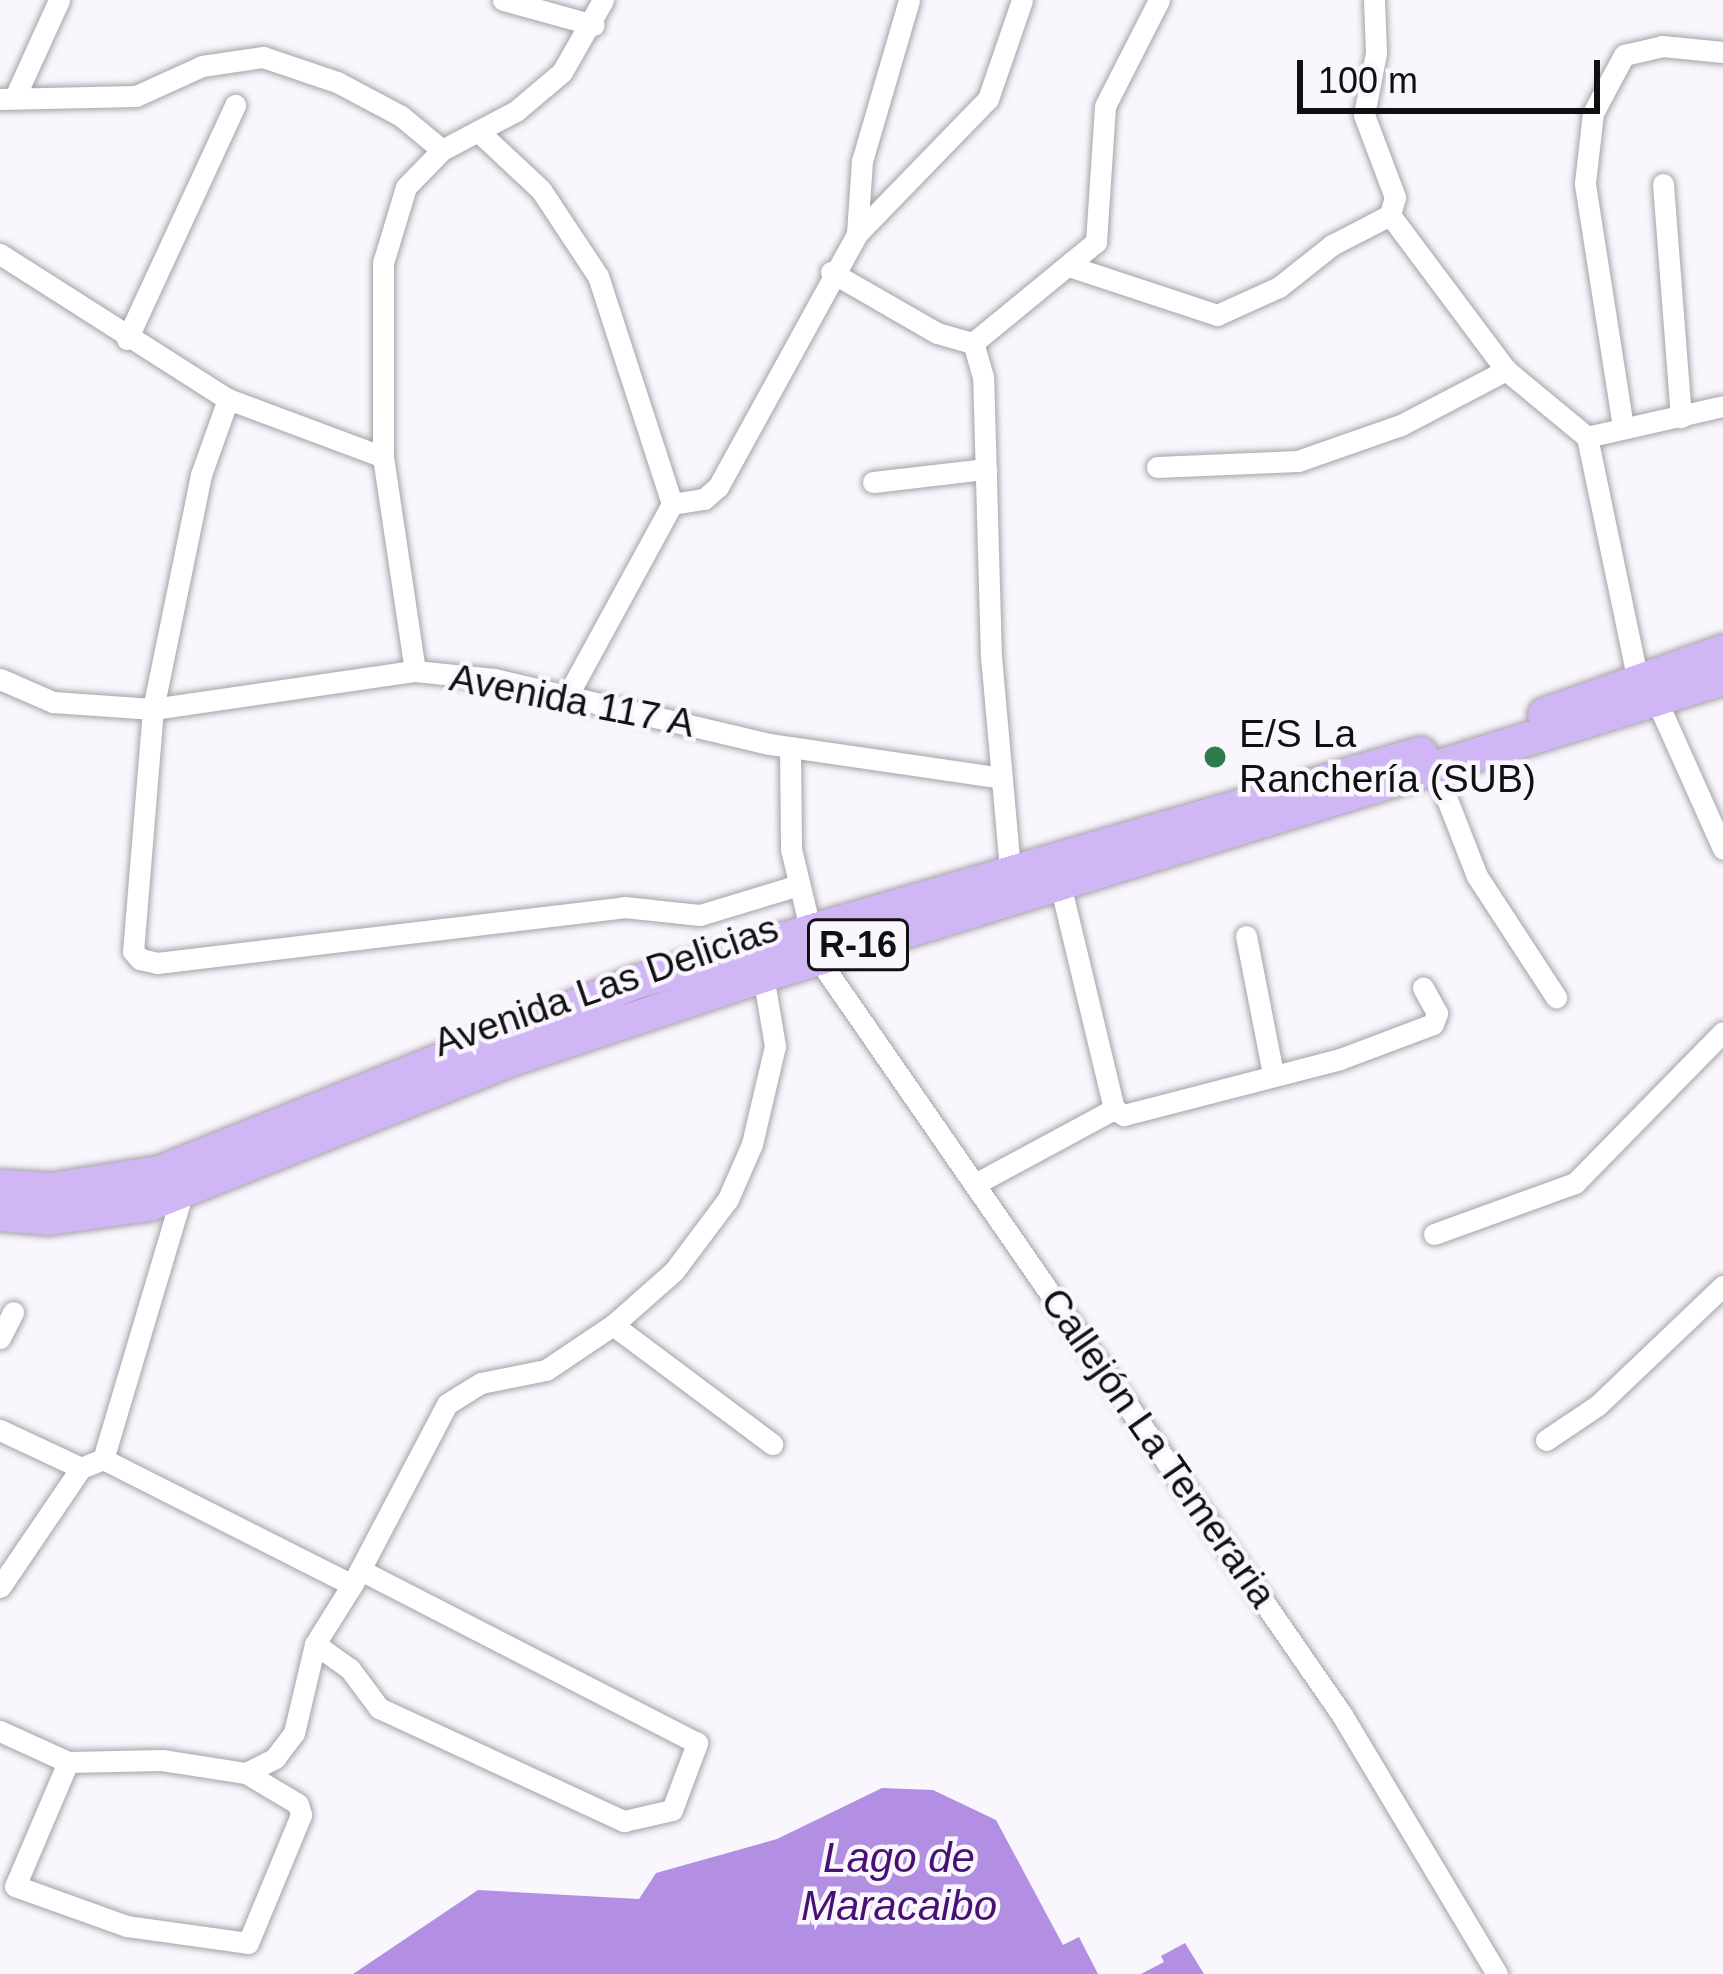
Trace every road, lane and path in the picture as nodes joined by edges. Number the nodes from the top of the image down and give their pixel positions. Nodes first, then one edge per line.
1 (59, 0) edge
2 (503, 0) edge
3 (603, 0) edge
4 (909, 0) edge
5 (1022, 0) edge
6 (1159, 0) edge
7 (1374, 0) edge
8 (594, 25) junction
9 (1723, 52) edge
10 (7, 98) edge
11 (235, 105) dead end
12 (478, 131) junction
13 (442, 150) junction
14 (1664, 184) dead end
15 (1390, 215) junction
16 (856, 234) junction
17 (0, 254) edge
18 (1072, 267) junction
19 (831, 272) junction
20 (127, 339) junction
21 (973, 343) junction
22 (1506, 370) junction
23 (228, 399) junction
24 (1723, 406) edge
25 (1681, 417) junction
26 (1623, 428) junction
27 (1586, 436) junction
28 (383, 457) junction
29 (1157, 467) dead end
30 (986, 469) junction
31 (873, 482) dead end
32 (672, 504) junction
33 (1723, 651) edge
34 (415, 671) junction
35 (1723, 678) edge
36 (0, 679) edge
37 (1647, 690) junction
38 (568, 695) junction
39 (153, 709) junction
40 (790, 748) junction
41 (1436, 771) junction
42 (1002, 778) junction
43 (1723, 849) edge
44 (1010, 869) junction
45 (799, 885) junction
46 (1061, 888) junction
47 (1246, 936) dead end
48 (813, 943) junction
49 (763, 975) junction
50 (1423, 988) dead end
51 (1556, 997) dead end
52 (1723, 1032) edge
53 (1273, 1074) junction
54 (1114, 1109) junction
55 (975, 1184) junction
56 (0, 1186) edge
57 (182, 1191) junction
58 (0, 1214) edge
59 (1434, 1234) dead end
60 (1723, 1286) edge
61 (14, 1312) dead end
62 (613, 1325) junction
63 (0, 1339) edge
64 (0, 1430) edge
65 (1546, 1440) dead end
66 (772, 1444) dead end
67 (104, 1460) junction
68 (81, 1468) junction
69 (356, 1577) junction
70 (0, 1587) edge
71 (315, 1644) junction
72 (0, 1731) edge
73 (68, 1762) junction
74 (246, 1773) junction
75 (1497, 1974) edge

1 - 10 street
2 - 8 street
3 - 8 street
4 - 16 street
5 - 16 street
6 - 18 street
7 - 15 street
8 - 12 street
9 - 26 street
10 - 13 street
11 - 20 street
12 - 13 street
12 - 32 street
13 - 28 street
14 - 25 street
15 - 18 street
15 - 22 street
16 - 19 street
17 - 20 street
18 - 21 street
19 - 21 street
19 - 32 street
20 - 23 street
21 - 30 street
22 - 27 street
22 - 29 street
23 - 28 street
23 - 39 street
24 - 25 street
25 - 26 street
26 - 27 street
27 - 37 street
28 - 34 street
30 - 31 street
30 - 42 street
32 - 38 street
33 - 37 main road, Avenida Las Delicias / R-16
34 - 38 street, Avenida 117 A
34 - 39 street, Avenida 117 A
35 - 37 main road, Avenida Las Delicias / R-16
36 - 39 street, Avenida 117 A
37 - 41 main road, Avenida Las Delicias / R-16
37 - 43 street
37 - 44 main road, Avenida Las Delicias / R-16
38 - 40 street, Avenida 117 A
39 - 45 street
40 - 42 street, Avenida 117 A
40 - 45 street
41 - 46 main road, Avenida Las Delicias / R-16
41 - 51 street
42 - 44 street
44 - 48 main road, Avenida Las Delicias / R-16
45 - 48 street
46 - 48 main road, Avenida Las Delicias / R-16
46 - 54 street
47 - 53 street
48 - 49 main road, Avenida Las Delicias / R-16
48 - 55 street, Callejón La Temeraria
48 - 56 main road, Avenida Las Delicias / R-16
49 - 57 main road, Avenida Las Delicias / R-16
49 - 62 street
50 - 53 street
52 - 59 street
53 - 54 street
54 - 55 street
55 - 75 street, Callejón La Temeraria
57 - 58 main road, Avenida Las Delicias / R-16
57 - 67 street
60 - 65 street
61 - 63 street
62 - 66 street
62 - 69 street
64 - 68 street
67 - 68 street
67 - 69 street
68 - 70 street
69 - 71 street
69 - 71 street
71 - 74 street
72 - 73 street
73 - 74 street
73 - 74 street

